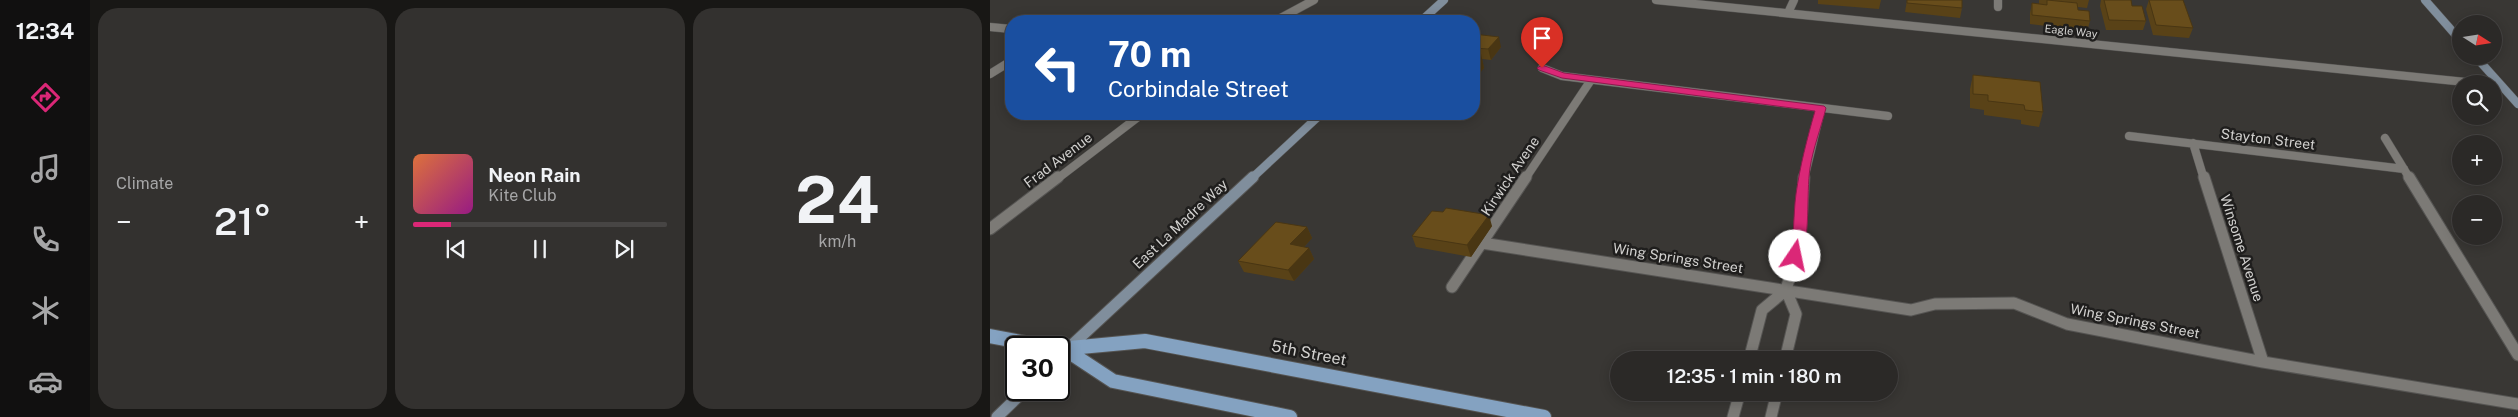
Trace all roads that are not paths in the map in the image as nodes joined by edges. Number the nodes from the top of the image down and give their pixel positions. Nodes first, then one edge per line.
1 (1314, 0) edge
2 (1444, 0) edge
3 (1656, 0) edge
4 (1794, 0) edge
5 (2426, 0) edge
6 (1788, 13) junction
7 (1286, 15) edge
8 (1428, 15) edge
9 (990, 27) edge
10 (1005, 28) edge
11 (2452, 30) edge
12 (1005, 65) edge
13 (2482, 65) edge
14 (1542, 68) dead end
15 (990, 74) edge
16 (2489, 75) edge
17 (1591, 80) junction
18 (2452, 81) edge
19 (2502, 90) edge
20 (2518, 104) edge
21 (1821, 108) junction
22 (1888, 116) dead end
23 (1134, 120) edge
24 (1314, 120) edge
25 (2129, 136) dead end
26 (2385, 138) dead end
27 (2193, 143) junction
28 (2404, 169) junction
29 (990, 229) edge
30 (1482, 243) junction
31 (1452, 287) dead end
32 (1786, 290) junction
33 (990, 336) edge
34 (1005, 339) edge
35 (1070, 341) edge
36 (1070, 350) edge
37 (1751, 351) edge
38 (1787, 351) edge
39 (2518, 355) edge
40 (1070, 357) edge
41 (2262, 362) junction
42 (1013, 401) edge
43 (1737, 401) edge
44 (1775, 401) edge
45 (2518, 404) edge
46 (996, 417) edge
47 (1290, 417) edge
48 (1544, 417) edge
49 (1733, 417) edge
50 (1771, 417) edge

1 - 7 street
2 - 8 street
3 - 6 street, Eagle Way
4 - 6 street
5 - 11 street
6 - 18 street, Eagle Way
9 - 10 street
12 - 15 street
13 - 16 street
14 - 17 street
17 - 21 street
17 - 30 street, Kirwick Avene
19 - 20 street
21 - 22 street
21 - 32 street
23 - 29 street, Frad Avenue
24 - 35 street, East La Madre Way
25 - 27 street, Stayton Street
26 - 28 street
27 - 28 street, Stayton Street
27 - 41 street, Winsome Avenue
28 - 39 street
30 - 31 street, Kirwick Avene
30 - 32 street, Wing Springs Street
32 - 37 street
32 - 38 street
32 - 41 street, Wing Springs Street
33 - 34 main road, 5th Street
36 - 48 main road, 5th Street
40 - 47 main road, 5th Street
41 - 45 street, Wing Springs Street
42 - 46 street
43 - 49 street
44 - 50 street

